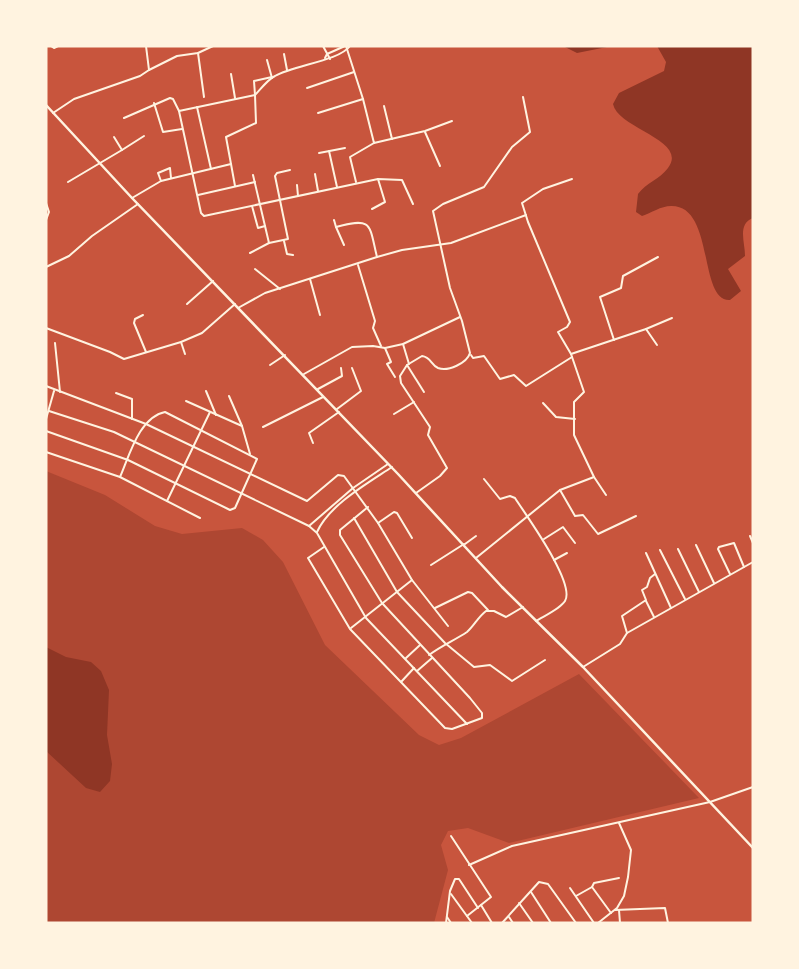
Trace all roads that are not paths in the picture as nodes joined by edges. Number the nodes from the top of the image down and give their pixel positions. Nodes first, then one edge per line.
1 (51, 46) edge
2 (58, 46) edge
3 (146, 46) edge
4 (213, 46) edge
5 (323, 46) edge
6 (346, 46) edge
7 (350, 46) edge
8 (348, 50) junction
9 (198, 52) junction
10 (284, 54) dead end
11 (327, 54) junction
12 (325, 58) junction
13 (330, 59) junction
14 (267, 60) dead end
15 (149, 70) junction
16 (288, 70) junction
17 (354, 72) junction
18 (231, 74) dead end
19 (272, 77) junction
20 (307, 88) dead end
21 (255, 95) junction
22 (204, 97) dead end
23 (524, 97) dead end
24 (235, 98) junction
25 (363, 98) junction
26 (154, 103) junction
27 (46, 105) edge
28 (384, 106) dead end
29 (197, 107) junction
30 (179, 111) junction
31 (53, 113) junction
32 (318, 113) dead end
33 (124, 118) dead end
34 (452, 122) dead end
35 (182, 130) junction
36 (425, 131) junction
37 (144, 136) dead end
38 (114, 137) dead end
39 (392, 138) junction
40 (374, 143) junction
41 (345, 148) dead end
42 (122, 150) junction
43 (329, 152) junction
44 (320, 153) dead end
45 (101, 163) junction
46 (231, 164) junction
47 (440, 166) dead end
48 (211, 169) junction
49 (290, 170) dead end
50 (193, 173) junction
51 (315, 174) dead end
52 (253, 175) dead end
53 (171, 178) junction
54 (378, 179) junction
55 (572, 179) dead end
56 (161, 181) junction
57 (68, 182) dead end
58 (255, 182) junction
59 (356, 182) junction
60 (297, 185) dead end
61 (235, 186) junction
62 (337, 187) junction
63 (318, 191) junction
64 (198, 195) junction
65 (298, 196) junction
66 (132, 198) junction
67 (280, 200) junction
68 (46, 204) edge
69 (138, 204) junction
70 (260, 204) junction
71 (413, 204) dead end
72 (252, 206) junction
73 (372, 209) dead end
74 (526, 215) junction
75 (46, 220) edge
76 (334, 220) dead end
77 (265, 226) junction
78 (336, 227) junction
79 (284, 241) junction
80 (269, 243) junction
81 (344, 245) dead end
82 (440, 245) junction
83 (250, 253) dead end
84 (293, 255) dead end
85 (377, 257) junction
86 (658, 257) dead end
87 (357, 265) junction
88 (46, 267) edge
89 (255, 269) dead end
90 (310, 279) junction
91 (212, 281) junction
92 (280, 289) junction
93 (187, 304) dead end
94 (235, 304) junction
95 (238, 308) junction
96 (143, 315) dead end
97 (320, 315) dead end
98 (460, 316) junction
99 (672, 318) dead end
100 (46, 328) edge
101 (646, 329) junction
102 (614, 340) junction
103 (55, 342) dead end
104 (181, 342) junction
105 (402, 344) junction
106 (657, 345) dead end
107 (381, 346) junction
108 (385, 348) junction
109 (146, 352) junction
110 (185, 354) dead end
111 (470, 354) junction
112 (571, 354) junction
113 (285, 355) junction
114 (572, 357) junction
115 (270, 365) dead end
116 (408, 365) junction
117 (341, 368) dead end
118 (352, 368) dead end
119 (304, 374) junction
120 (395, 377) dead end
121 (46, 386) edge
122 (318, 390) junction
123 (54, 391) junction
124 (206, 391) dead end
125 (424, 392) dead end
126 (60, 393) junction
127 (116, 393) dead end
128 (229, 396) dead end
129 (324, 396) junction
130 (186, 401) dead end
131 (414, 402) junction
132 (542, 403) dead end
133 (50, 411) junction
134 (338, 411) junction
135 (210, 412) junction
136 (394, 414) dead end
137 (216, 415) junction
138 (46, 419) edge
139 (132, 419) junction
140 (575, 419) junction
141 (146, 424) junction
142 (242, 426) junction
143 (263, 427) dead end
144 (202, 430) junction
145 (46, 431) edge
146 (136, 442) junction
147 (313, 443) dead end
148 (193, 448) junction
149 (46, 452) edge
150 (250, 454) junction
151 (128, 460) junction
152 (389, 464) junction
153 (185, 466) junction
154 (392, 467) junction
155 (250, 475) junction
156 (120, 477) junction
157 (594, 477) junction
158 (484, 479) dead end
159 (176, 483) junction
160 (353, 488) junction
161 (560, 490) junction
162 (356, 492) junction
163 (416, 492) junction
164 (242, 494) junction
165 (606, 495) dead end
166 (167, 501) junction
167 (368, 507) junction
168 (636, 516) dead end
169 (200, 518) dead end
170 (320, 518) junction
171 (354, 518) junction
172 (528, 518) junction
173 (322, 520) junction
174 (378, 523) junction
175 (309, 526) junction
176 (317, 533) junction
177 (476, 536) dead end
178 (750, 536) dead end
179 (412, 538) dead end
180 (544, 540) junction
181 (575, 542) dead end
182 (753, 543) edge
183 (465, 544) junction
184 (696, 546) dead end
185 (324, 547) junction
186 (678, 549) dead end
187 (660, 550) dead end
188 (567, 553) dead end
189 (646, 553) dead end
190 (476, 558) junction
191 (554, 560) junction
192 (753, 562) edge
193 (431, 565) dead end
194 (744, 567) junction
195 (656, 574) junction
196 (730, 575) junction
197 (412, 580) junction
198 (714, 583) junction
199 (397, 592) junction
200 (699, 592) junction
201 (646, 600) junction
202 (685, 600) junction
203 (382, 603) junction
204 (523, 607) junction
205 (435, 608) junction
206 (671, 608) junction
207 (488, 610) junction
208 (654, 617) junction
209 (366, 618) junction
210 (536, 621) junction
211 (448, 626) dead end
212 (350, 629) junction
213 (627, 633) junction
214 (445, 643) junction
215 (420, 645) junction
216 (429, 655) junction
217 (406, 658) junction
218 (432, 658) junction
219 (545, 660) dead end
220 (583, 667) junction
221 (414, 668) junction
222 (417, 671) junction
223 (401, 682) junction
224 (467, 724) junction
225 (753, 787) edge
226 (710, 802) junction
227 (619, 823) junction
228 (451, 836) dead end
229 (753, 848) edge
230 (470, 865) junction
231 (619, 878) dead end
232 (592, 887) junction
233 (570, 888) dead end
234 (531, 892) junction
235 (451, 894) junction
236 (576, 896) junction
237 (519, 903) junction
238 (481, 905) junction
239 (478, 908) junction
240 (615, 910) junction
241 (618, 910) junction
242 (611, 913) junction
243 (467, 916) junction
244 (447, 917) junction
245 (509, 917) junction
246 (446, 923) edge
247 (451, 923) edge
248 (472, 923) edge
249 (492, 923) edge
250 (502, 923) edge
251 (513, 923) edge
252 (533, 923) edge
253 (551, 923) edge
254 (576, 923) edge
255 (594, 923) edge
256 (598, 923) edge
257 (620, 923) edge
258 (668, 923) edge

1 - 2 street
3 - 15 street
4 - 9 street
5 - 11 street
6 - 8 street
6 - 11 street
7 - 8 street
8 - 13 street
8 - 17 street
9 - 15 street
9 - 22 street
10 - 16 street
11 - 12 street
11 - 13 street
12 - 13 street
12 - 16 street
14 - 19 street
15 - 31 street
16 - 19 street
17 - 20 street
17 - 25 street
18 - 24 street
19 - 21 street
19 - 21 street
21 - 24 street
21 - 46 street
23 - 82 street
24 - 29 street
25 - 32 street
25 - 40 street
26 - 30 street
26 - 33 street
26 - 35 street
27 - 31 street
28 - 39 street
29 - 30 street
29 - 48 street
30 - 35 street
31 - 45 street
34 - 36 street
35 - 50 street
36 - 39 street
36 - 47 street
37 - 42 street
38 - 42 street
39 - 40 street
40 - 59 street
41 - 43 street
42 - 45 street
43 - 44 street
43 - 62 street
45 - 57 street
45 - 66 street
46 - 48 street
46 - 61 street
48 - 50 street
49 - 67 street
50 - 53 street
50 - 64 street
51 - 63 street
52 - 58 street
53 - 56 street
53 - 56 street
54 - 59 street
54 - 71 street
54 - 73 street
55 - 74 street
56 - 66 street
58 - 61 street
58 - 70 street
59 - 62 street
60 - 65 street
61 - 64 street
62 - 63 street
63 - 65 street
64 - 72 street
65 - 67 street
66 - 69 street
67 - 70 street
67 - 79 street
68 - 75 street
69 - 88 street
69 - 91 street
70 - 72 street
70 - 77 street
72 - 77 street
74 - 82 street
74 - 112 street
76 - 78 street
77 - 80 street
78 - 81 street
78 - 85 street
79 - 80 street
79 - 84 street
80 - 83 street
82 - 85 street
82 - 98 street
85 - 87 street
86 - 102 street
87 - 90 street
87 - 107 street
89 - 92 street
90 - 92 street
90 - 97 street
91 - 93 street
91 - 94 street
92 - 95 street
94 - 95 street
94 - 104 street
95 - 113 street
96 - 109 street
98 - 105 street
98 - 111 street
99 - 101 street
100 - 109 street
101 - 102 street
101 - 106 street
102 - 112 street
103 - 126 street
104 - 109 street
104 - 110 street
105 - 108 street
105 - 116 street
107 - 108 street
107 - 119 street
108 - 120 street
111 - 114 street
111 - 116 street
112 - 114 street
113 - 115 street
113 - 119 street
114 - 140 street
116 - 125 street
116 - 131 street
117 - 122 street
118 - 134 street
119 - 122 street
121 - 123 street
122 - 129 street
123 - 126 street
123 - 133 street
124 - 137 street
126 - 139 street
127 - 139 street
128 - 142 street
129 - 134 street
129 - 143 street
130 - 135 street
131 - 136 street
131 - 163 street
132 - 140 street
133 - 138 street
133 - 146 street
134 - 147 street
134 - 152 street
135 - 137 street
135 - 144 street
137 - 142 street
139 - 141 street
140 - 157 street
141 - 144 street
141 - 146 street
141 - 148 street
142 - 150 street
144 - 148 street
144 - 150 street
145 - 151 street
146 - 151 street
146 - 153 street
148 - 153 street
148 - 155 street
149 - 156 street
150 - 155 street
151 - 156 street
151 - 159 street
152 - 154 street
152 - 160 street
153 - 159 street
153 - 164 street
154 - 162 street
154 - 163 street
155 - 160 street
155 - 164 street
156 - 166 street
157 - 161 street
157 - 165 street
158 - 172 street
159 - 164 street
159 - 166 street
160 - 162 street
160 - 170 street
161 - 168 street
161 - 172 street
162 - 167 street
162 - 173 street
163 - 183 street
164 - 175 street
166 - 169 street
167 - 171 street
167 - 174 street
170 - 173 street
170 - 175 street
171 - 199 street
171 - 203 street
172 - 180 street
172 - 190 street
173 - 176 street
174 - 179 street
174 - 197 street
175 - 176 street
176 - 185 street
177 - 183 street
178 - 182 street
180 - 181 street
180 - 191 street
183 - 190 street
183 - 193 street
184 - 198 street
185 - 209 street
185 - 212 street
186 - 200 street
187 - 202 street
188 - 191 street
189 - 195 street
190 - 204 street
191 - 210 street
192 - 194 street
194 - 196 street
194 - 196 street
195 - 201 street
195 - 206 street
196 - 198 street
197 - 199 street
197 - 205 street
198 - 200 street
199 - 203 street
199 - 214 street
200 - 202 street
201 - 208 street
201 - 213 street
202 - 206 street
203 - 209 street
203 - 215 street
204 - 207 street
204 - 210 street
205 - 207 street
205 - 211 street
206 - 208 street
207 - 214 street
208 - 213 street
209 - 212 street
209 - 217 street
210 - 220 street
212 - 223 street
213 - 220 street
214 - 216 street
214 - 219 street
215 - 216 street
215 - 217 street
216 - 218 street
217 - 221 street
218 - 222 street
218 - 224 street
220 - 226 street
221 - 222 street
221 - 223 street
222 - 224 street
223 - 224 street
225 - 226 street
226 - 227 street
226 - 229 street
227 - 230 street
227 - 240 street
228 - 230 street
230 - 238 street
231 - 232 street
232 - 236 street
232 - 242 street
233 - 236 street
234 - 237 street
234 - 253 street
234 - 254 street
235 - 239 street
235 - 243 street
235 - 244 street
236 - 255 street
237 - 245 street
237 - 252 street
238 - 239 street
238 - 249 street
239 - 243 street
240 - 241 street
240 - 242 street
241 - 257 street
241 - 258 street
242 - 256 street
243 - 248 street
244 - 246 street
244 - 247 street
245 - 250 street
245 - 251 street

